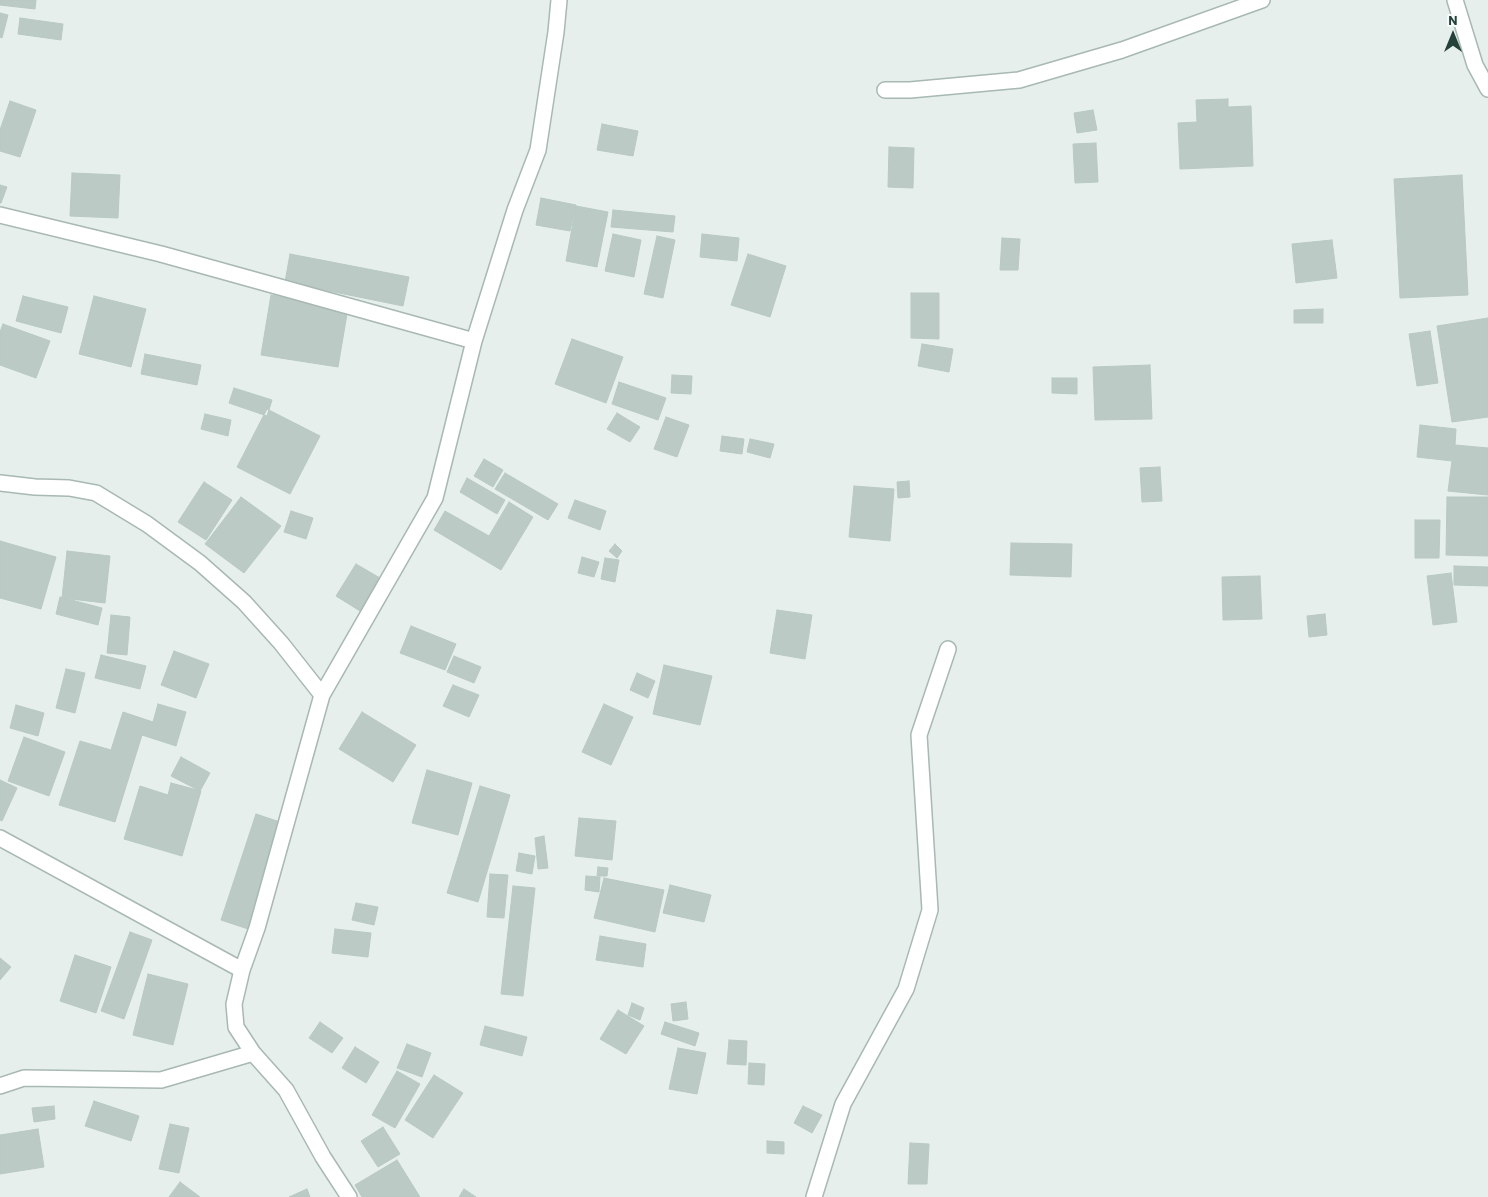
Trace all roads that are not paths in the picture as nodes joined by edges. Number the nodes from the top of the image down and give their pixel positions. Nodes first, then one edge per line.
1 (559, 0) edge
2 (1262, 0) edge
3 (1455, 0) edge
4 (1488, 89) edge
5 (885, 90) dead end
6 (0, 216) edge
7 (474, 341) junction
8 (0, 483) edge
9 (948, 649) dead end
10 (322, 695) junction
11 (0, 838) edge
12 (242, 970) junction
13 (253, 1053) junction
14 (0, 1086) edge
15 (349, 1197) edge
16 (814, 1197) edge

1 - 7 street
2 - 5 street
3 - 4 street
6 - 7 street
7 - 10 street
8 - 10 street
9 - 16 street
10 - 12 street
11 - 12 street
12 - 13 street
13 - 14 street
13 - 15 street

